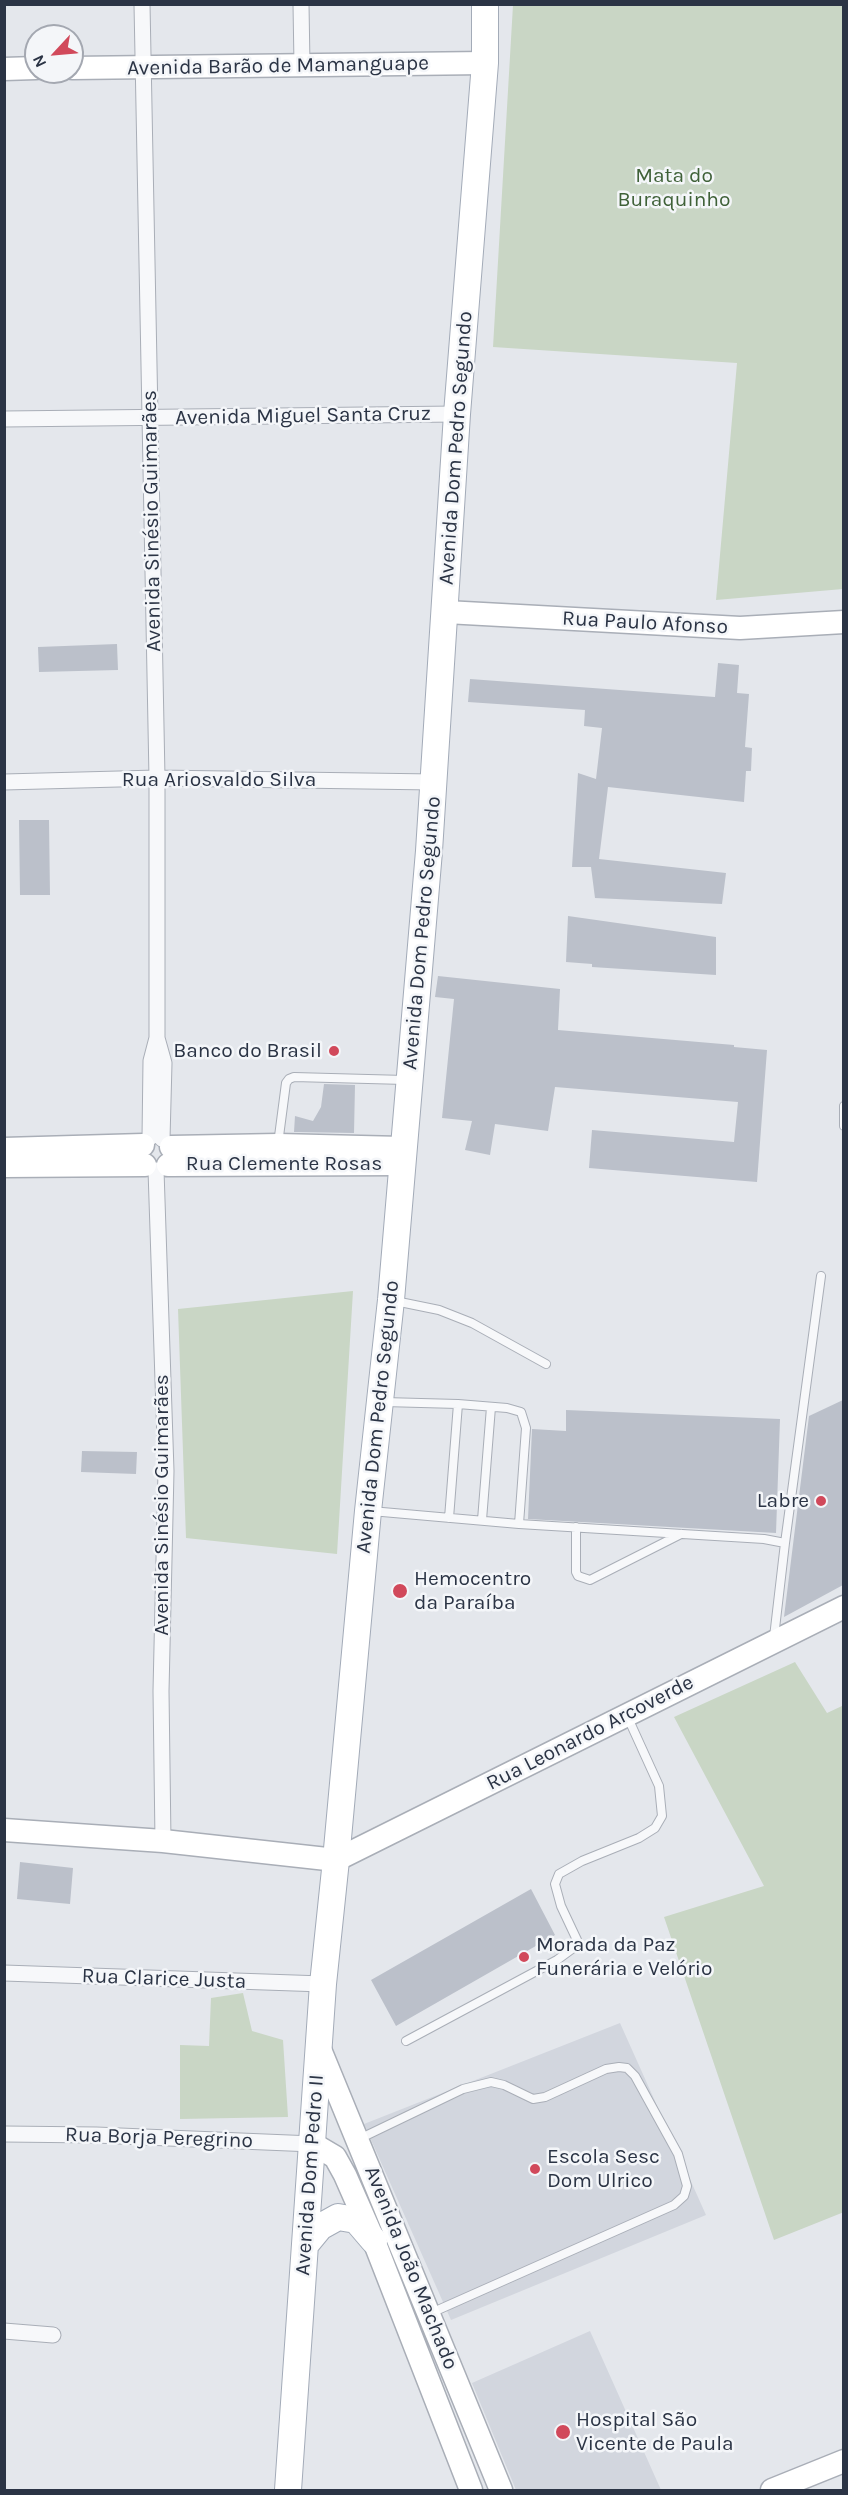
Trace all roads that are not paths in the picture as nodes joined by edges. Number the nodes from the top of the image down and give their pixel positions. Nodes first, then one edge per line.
1 (142, 4) edge
2 (302, 4) edge
3 (486, 4) edge
4 (484, 63) junction
5 (302, 65) junction
6 (142, 67) junction
7 (24, 68) edge
8 (84, 68) edge
9 (4, 69) edge
10 (457, 414) junction
11 (149, 417) junction
12 (4, 419) edge
13 (446, 612) junction
14 (843, 622) edge
15 (157, 778) junction
16 (4, 782) edge
17 (434, 782) junction
18 (410, 1080) junction
19 (843, 1106) edge
20 (843, 1126) edge
21 (278, 1145) junction
22 (4, 1149) edge
23 (157, 1153) junction
24 (402, 1156) junction
25 (4, 1166) edge
26 (821, 1276) dead end
27 (391, 1300) junction
28 (546, 1364) dead end
29 (379, 1402) junction
30 (459, 1404) junction
31 (491, 1407) junction
32 (368, 1511) junction
33 (450, 1518) junction
34 (482, 1520) junction
35 (519, 1524) junction
36 (576, 1527) junction
37 (682, 1533) junction
38 (785, 1543) junction
39 (843, 1607) edge
40 (773, 1641) junction
41 (627, 1713) junction
42 (4, 1830) edge
43 (162, 1841) junction
44 (336, 1860) junction
45 (4, 1973) edge
46 (323, 1984) junction
47 (406, 2041) dead end
48 (319, 2047) junction
49 (4, 2134) edge
50 (358, 2140) junction
51 (313, 2144) junction
52 (374, 2241) junction
53 (306, 2244) junction
54 (429, 2314) junction
55 (4, 2331) edge
56 (52, 2334) dead end
57 (461, 2391) junction
58 (436, 2401) junction
59 (843, 2461) edge
60 (288, 2490) edge
61 (471, 2490) edge
62 (501, 2490) edge
63 (772, 2490) edge

1 - 6 street, Avenida Sinésio Guimarães
2 - 5 street
3 - 4 main road, Avenida Dom Pedro Segundo
4 - 5 main road, Avenida Barão de Mamanguape
4 - 10 main road, Avenida Dom Pedro Segundo
5 - 6 main road, Avenida Barão de Mamanguape
6 - 8 main road, Avenida Barão de Mamanguape
6 - 11 street, Avenida Sinésio Guimarães
7 - 9 main road
10 - 11 street, Avenida Miguel Santa Cruz
10 - 13 main road, Avenida Dom Pedro Segundo
11 - 12 street, Avenida Miguel Santa Cruz
11 - 15 street, Avenida Sinésio Guimarães
13 - 14 main road, Rua Paulo Afonso
13 - 17 main road, Avenida Dom Pedro Segundo
15 - 16 street, Rua Ariosvaldo Silva
15 - 17 street, Rua Ariosvaldo Silva
15 - 23 street, Avenida Sinésio Guimarães
17 - 18 main road, Avenida Dom Pedro Segundo
18 - 21 lane
18 - 24 main road, Avenida Dom Pedro Segundo
19 - 20 lane
21 - 23 main road, Rua Clemente Rosas
21 - 24 main road, Rua Clemente Rosas
22 - 23 main road, Rua Clemente Rosas
23 - 24 main road, Rua Clemente Rosas
23 - 25 main road, Rua Clemente Rosas
23 - 43 street, Avenida Sinésio Guimarães
24 - 27 main road, Avenida Dom Pedro Segundo
26 - 38 lane
27 - 28 lane
27 - 29 main road, Avenida Dom Pedro Segundo
29 - 30 lane
29 - 32 main road, Avenida Dom Pedro Segundo
30 - 31 lane
30 - 33 lane
31 - 34 lane
31 - 35 lane
32 - 33 lane
32 - 44 main road, Avenida Dom Pedro Segundo
33 - 34 lane
34 - 35 lane
35 - 36 lane
36 - 37 lane
36 - 37 lane
37 - 38 lane
38 - 40 lane
39 - 40 main road, Rua Leonardo Arcoverde
40 - 41 main road, Rua Leonardo Arcoverde
41 - 44 main road, Rua Leonardo Arcoverde
41 - 47 lane
42 - 43 main road
43 - 44 main road
44 - 46 main road, Avenida Dom Pedro II
45 - 46 street, Rua Clarice Justa
46 - 48 main road, Avenida Dom Pedro II
48 - 50 main road, Avenida João Machado
48 - 51 main road, Avenida Dom Pedro II
49 - 51 street, Rua Borja Peregrino
50 - 54 main road, Avenida João Machado
50 - 54 lane
51 - 52 main road, Avenida João Machado
51 - 53 main road, Avenida Dom Pedro II
52 - 53 main road
52 - 58 main road, Avenida João Machado
53 - 60 main road, Avenida Dom Pedro II
54 - 57 main road, Avenida João Machado
55 - 56 street
57 - 58 main road
57 - 62 main road, Avenida João Machado
58 - 61 main road, Avenida João Machado
59 - 63 main road

